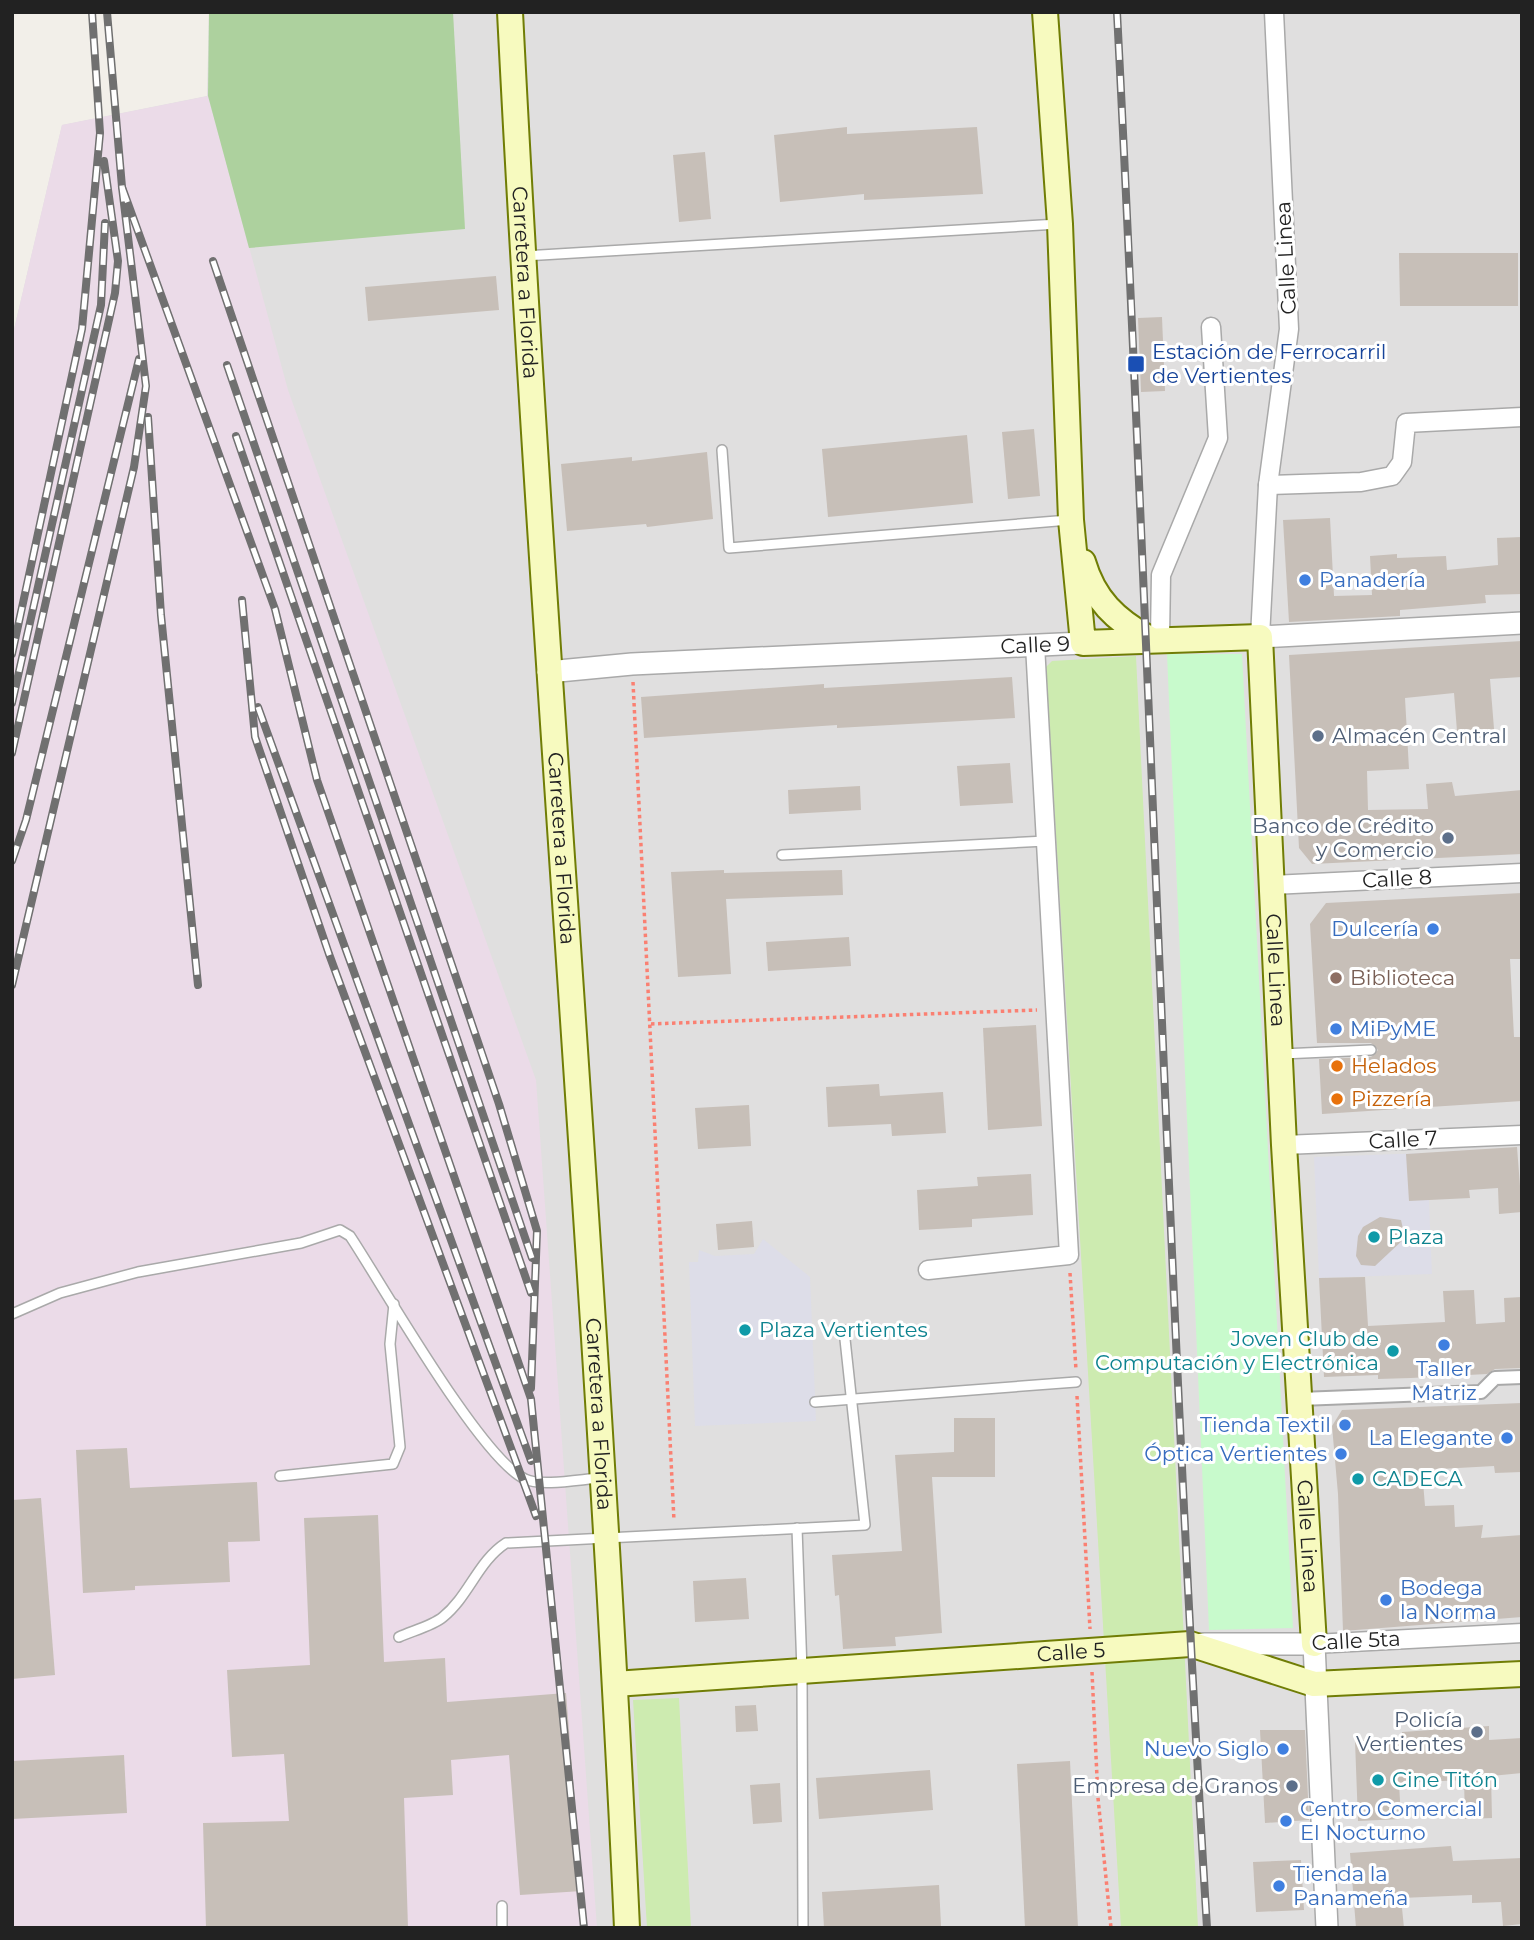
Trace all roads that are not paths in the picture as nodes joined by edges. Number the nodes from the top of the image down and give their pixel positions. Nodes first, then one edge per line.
1 (510, 12) edge
2 (1045, 12) edge
3 (1274, 12) edge
4 (1060, 224) junction
5 (522, 256) junction
6 (1211, 327) dead end
7 (1522, 417) edge
8 (722, 450) dead end
9 (1268, 485) junction
10 (1070, 520) junction
11 (1522, 624) edge
12 (1260, 636) junction
13 (1154, 638) junction
14 (1083, 643) junction
15 (1035, 645) junction
16 (548, 672) junction
17 (1046, 841) junction
18 (782, 855) dead end
19 (1522, 873) edge
20 (1272, 885) junction
21 (1371, 1050) dead end
22 (1280, 1054) junction
23 (1522, 1135) edge
24 (1284, 1145) junction
25 (928, 1269) dead end
26 (394, 1304) junction
27 (12, 1314) edge
28 (844, 1330) dead end
29 (1522, 1377) edge
30 (1076, 1382) road end
31 (852, 1399) junction
32 (1300, 1399) junction
33 (815, 1402) dead end
34 (280, 1476) dead end
35 (600, 1478) junction
36 (797, 1528) junction
37 (606, 1536) junction
38 (1522, 1633) edge
39 (398, 1637) dead end
40 (1190, 1644) junction
41 (1314, 1644) junction
42 (802, 1671) junction
43 (1522, 1674) edge
44 (615, 1684) junction
45 (1314, 1684) junction
46 (502, 1906) dead end
47 (502, 1928) edge
48 (626, 1928) edge
49 (803, 1928) edge
50 (1327, 1928) edge

1 - 5 main road, Carretera a Florida
2 - 4 main road
3 - 9 street, Calle Linea
4 - 5 lane
4 - 10 main road
5 - 16 main road, Carretera a Florida
6 - 13 street
7 - 9 street
8 - 10 lane
9 - 12 street, Calle Linea
10 - 13 main road
10 - 14 main road
11 - 12 street, Calle 9
12 - 13 main road, Calle 9
12 - 20 main road, Calle Linea
13 - 14 main road, Calle 9
14 - 15 street, Calle 9
15 - 16 street, Calle 9
15 - 17 street
16 - 35 main road, Carretera a Florida
17 - 18 lane
17 - 25 street
19 - 20 street, Calle 8
20 - 22 main road, Calle Linea
21 - 22 lane
22 - 24 main road, Calle Linea
23 - 24 street, Calle 7
24 - 32 main road, Calle Linea
26 - 27 lane
26 - 34 lane
26 - 35 lane
28 - 31 lane
29 - 32 street
30 - 31 lane
31 - 33 lane
31 - 36 lane
32 - 41 main road, Calle Linea
35 - 37 main road, Carretera a Florida
36 - 37 lane
36 - 42 lane
37 - 39 lane
37 - 44 main road, Carretera a Florida
38 - 41 street, Calle 5ta
40 - 41 street, Calle 5ta
40 - 42 main road, Calle 5
40 - 45 main road, Calle 5
41 - 45 street, Calle Linea
42 - 44 main road, Calle 5
42 - 49 lane
43 - 45 main road, Calle 5
44 - 48 main road, Carretera a Florida
45 - 50 street, Calle Linea
46 - 47 lane

